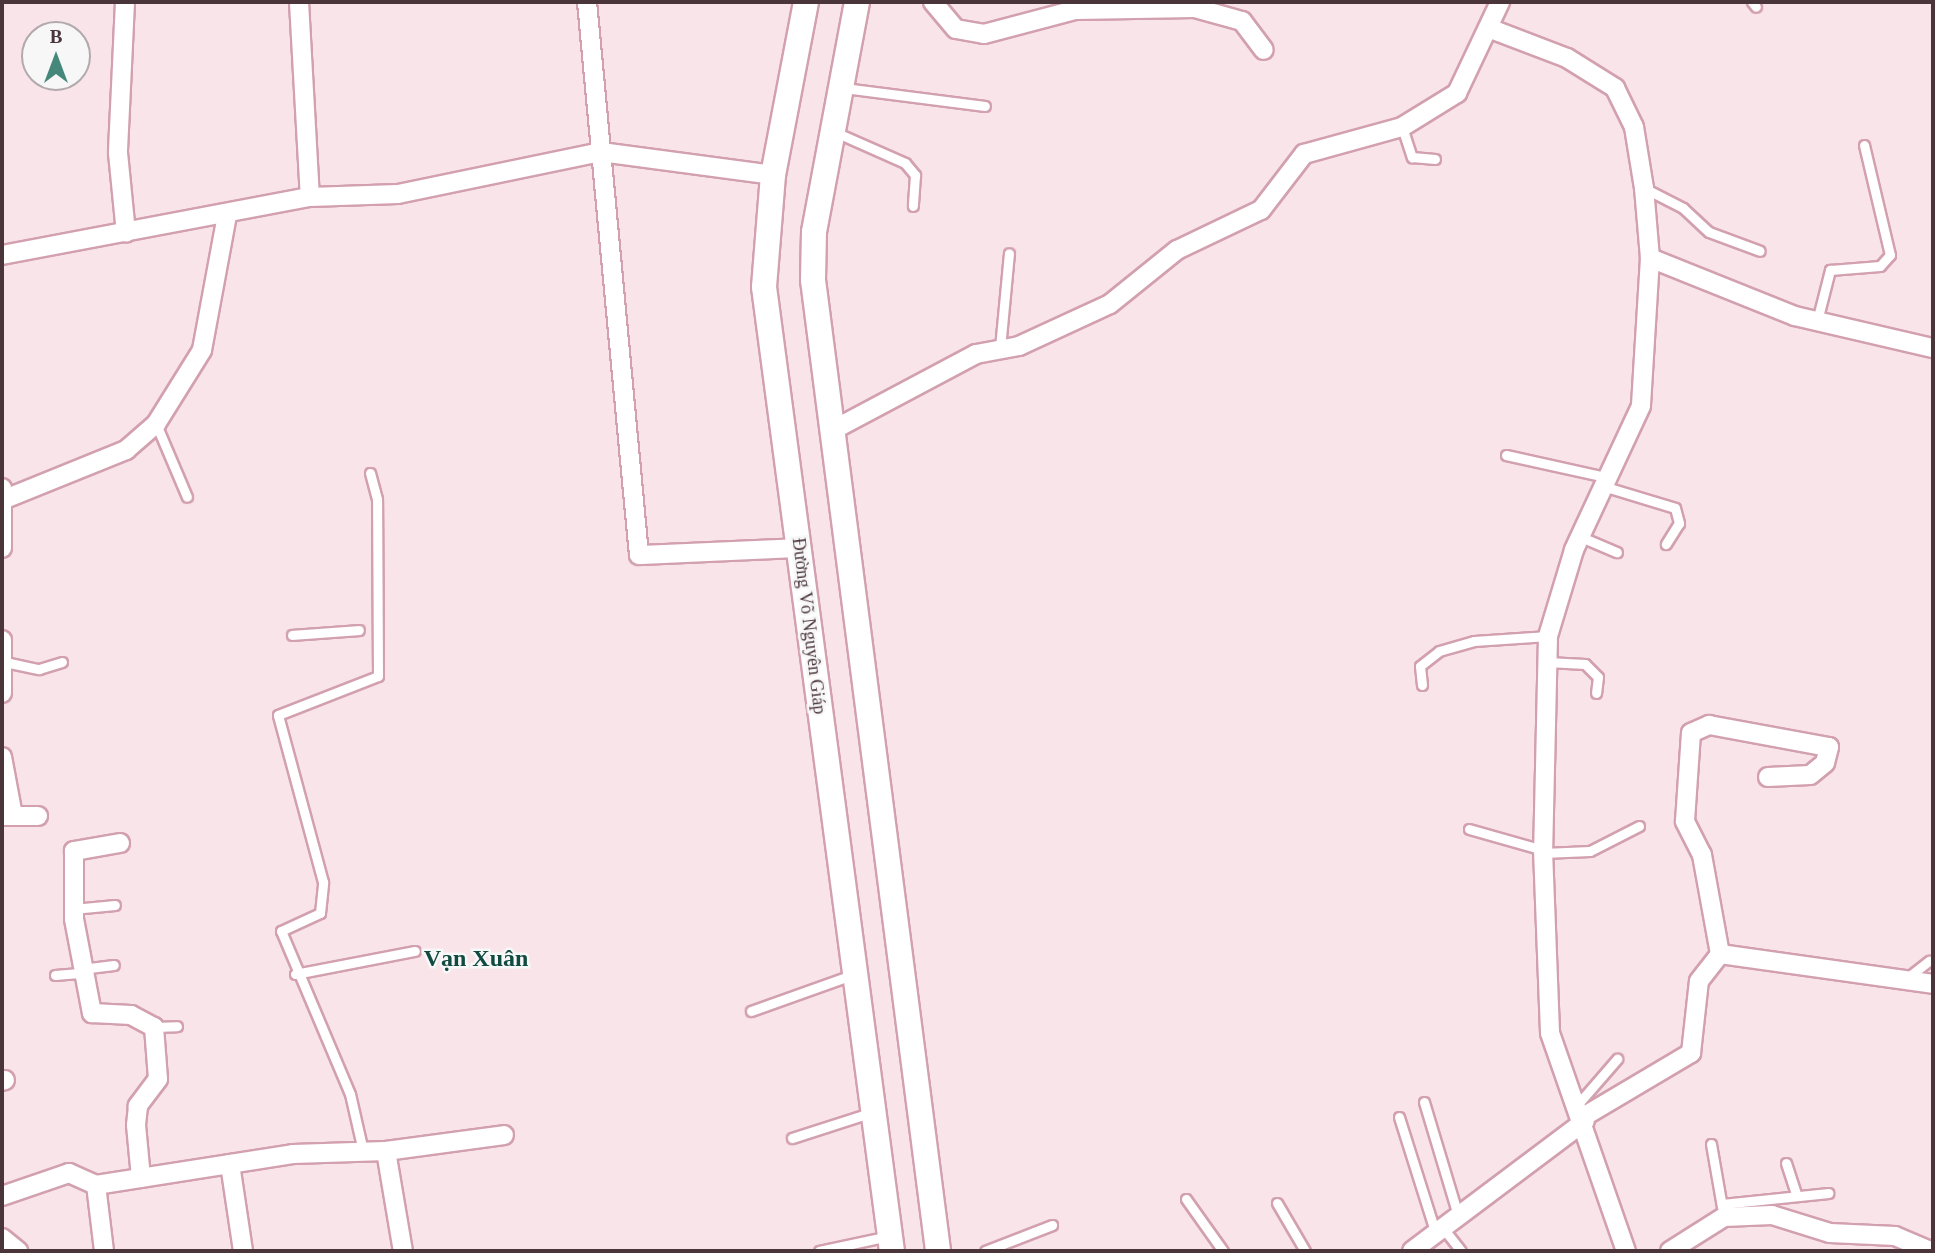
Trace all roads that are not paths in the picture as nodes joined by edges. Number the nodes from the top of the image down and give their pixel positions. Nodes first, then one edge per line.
1 (125, 2) edge
2 (299, 2) edge
3 (587, 2) edge
4 (806, 2) edge
5 (857, 2) edge
6 (933, 2) edge
7 (1500, 2) edge
8 (1491, 29) junction
9 (1264, 50) dead end
10 (844, 88) junction
11 (985, 106) dead end
12 (1402, 127) junction
13 (835, 132) junction
14 (1864, 145) dead end
15 (601, 152) junction
16 (1435, 159) dead end
17 (773, 175) junction
18 (1644, 188) junction
19 (310, 197) junction
20 (913, 206) dead end
21 (227, 215) junction
22 (126, 233) junction
23 (5, 248) edge
24 (1760, 251) dead end
25 (1009, 253) dead end
26 (1650, 258) junction
27 (1817, 321) junction
28 (1000, 348) junction
29 (1933, 348) edge
30 (156, 424) junction
31 (833, 430) junction
32 (1506, 455) dead end
33 (370, 473) dead end
34 (1608, 483) junction
35 (4, 494) edge
36 (187, 497) dead end
37 (1581, 537) junction
38 (1666, 544) dead end
39 (2, 548) edge
40 (799, 548) junction
41 (1617, 552) dead end
42 (359, 630) dead end
43 (292, 635) dead end
44 (1548, 636) junction
45 (2, 639) edge
46 (5, 662) junction
47 (62, 662) dead end
48 (1548, 662) junction
49 (1422, 685) dead end
50 (1596, 693) dead end
51 (2, 694) edge
52 (2, 757) edge
53 (1768, 777) dead end
54 (7, 816) edge
55 (38, 816) dead end
56 (1639, 826) dead end
57 (1469, 829) dead end
58 (120, 843) dead end
59 (1544, 851) junction
60 (115, 905) dead end
61 (73, 909) junction
62 (415, 951) dead end
63 (1720, 954) junction
64 (1929, 961) dead end
65 (114, 965) dead end
66 (79, 971) junction
67 (295, 974) junction
68 (855, 974) junction
69 (55, 975) dead end
70 (1899, 981) junction
71 (1933, 984) edge
72 (751, 1011) dead end
73 (154, 1027) junction
74 (177, 1027) dead end
75 (1617, 1059) dead end
76 (1424, 1102) dead end
77 (873, 1112) junction
78 (1582, 1114) junction
79 (1399, 1117) dead end
80 (504, 1135) dead end
81 (792, 1138) dead end
82 (1711, 1143) dead end
83 (363, 1151) junction
84 (386, 1151) junction
85 (1786, 1163) dead end
86 (230, 1164) junction
87 (141, 1178) junction
88 (96, 1185) junction
89 (1796, 1193) junction
90 (1828, 1193) dead end
91 (2, 1196) edge
92 (1186, 1199) dead end
93 (1278, 1203) dead end
94 (1723, 1210) junction
95 (1457, 1212) junction
96 (1052, 1225) dead end
97 (1438, 1229) junction
98 (2, 1238) edge
99 (891, 1244) edge
100 (18, 1251) edge
101 (104, 1251) edge
102 (243, 1251) edge
103 (403, 1251) edge
104 (818, 1251) edge
105 (938, 1251) edge
106 (985, 1251) edge
107 (1223, 1251) edge
108 (1305, 1251) edge
109 (1412, 1251) edge
110 (1461, 1251) edge
111 (1626, 1251) edge
112 (1670, 1251) edge
113 (1931, 1251) edge

1 - 22 street
2 - 19 street
3 - 15 street
4 - 17 main road, Đường Võ Nguyên Giáp
5 - 10 main road
6 - 9 street
7 - 8 street
8 - 12 street
8 - 18 street
10 - 11 lane
10 - 13 main road
12 - 16 lane
12 - 28 street
13 - 20 lane
13 - 31 main road
14 - 27 lane
15 - 17 street
15 - 19 street
15 - 40 street
17 - 40 main road, Đường Võ Nguyên Giáp
18 - 24 lane
18 - 26 street
19 - 21 street
21 - 22 street
21 - 30 street
22 - 23 street
25 - 28 lane
26 - 27 street
26 - 34 street
27 - 29 street
28 - 31 street
30 - 35 street
30 - 36 lane
31 - 105 main road
32 - 34 lane
33 - 67 lane
34 - 37 street
34 - 38 lane
35 - 39 street
37 - 41 lane
37 - 44 street
40 - 68 main road, Đường Võ Nguyên Giáp
42 - 43 lane
44 - 48 street
44 - 49 lane
45 - 46 street
46 - 47 lane
46 - 51 street
48 - 50 lane
48 - 59 street
52 - 54 street
53 - 63 street
54 - 55 street
56 - 59 lane
57 - 59 lane
58 - 61 street
59 - 78 street
60 - 61 lane
61 - 66 street
62 - 67 lane
63 - 70 street
63 - 78 street
64 - 70 lane
65 - 66 lane
66 - 69 lane
66 - 73 street
67 - 83 lane
68 - 72 lane
68 - 77 main road, Đường Võ Nguyên Giáp
70 - 71 street
73 - 74 lane
73 - 87 street
75 - 78 lane
76 - 95 lane
77 - 81 lane
77 - 99 main road, Đường Võ Nguyên Giáp
78 - 95 street
78 - 111 street
79 - 97 lane
80 - 84 street
82 - 94 lane
83 - 84 street
83 - 86 street
84 - 103 street
85 - 89 lane
86 - 87 street
86 - 102 street
87 - 88 street
88 - 91 street
88 - 101 street
89 - 90 lane
89 - 94 lane
92 - 107 lane
93 - 108 lane
94 - 112 street
94 - 113 street
95 - 97 street
96 - 106 lane
97 - 109 street
97 - 110 lane
98 - 100 street
99 - 104 lane

